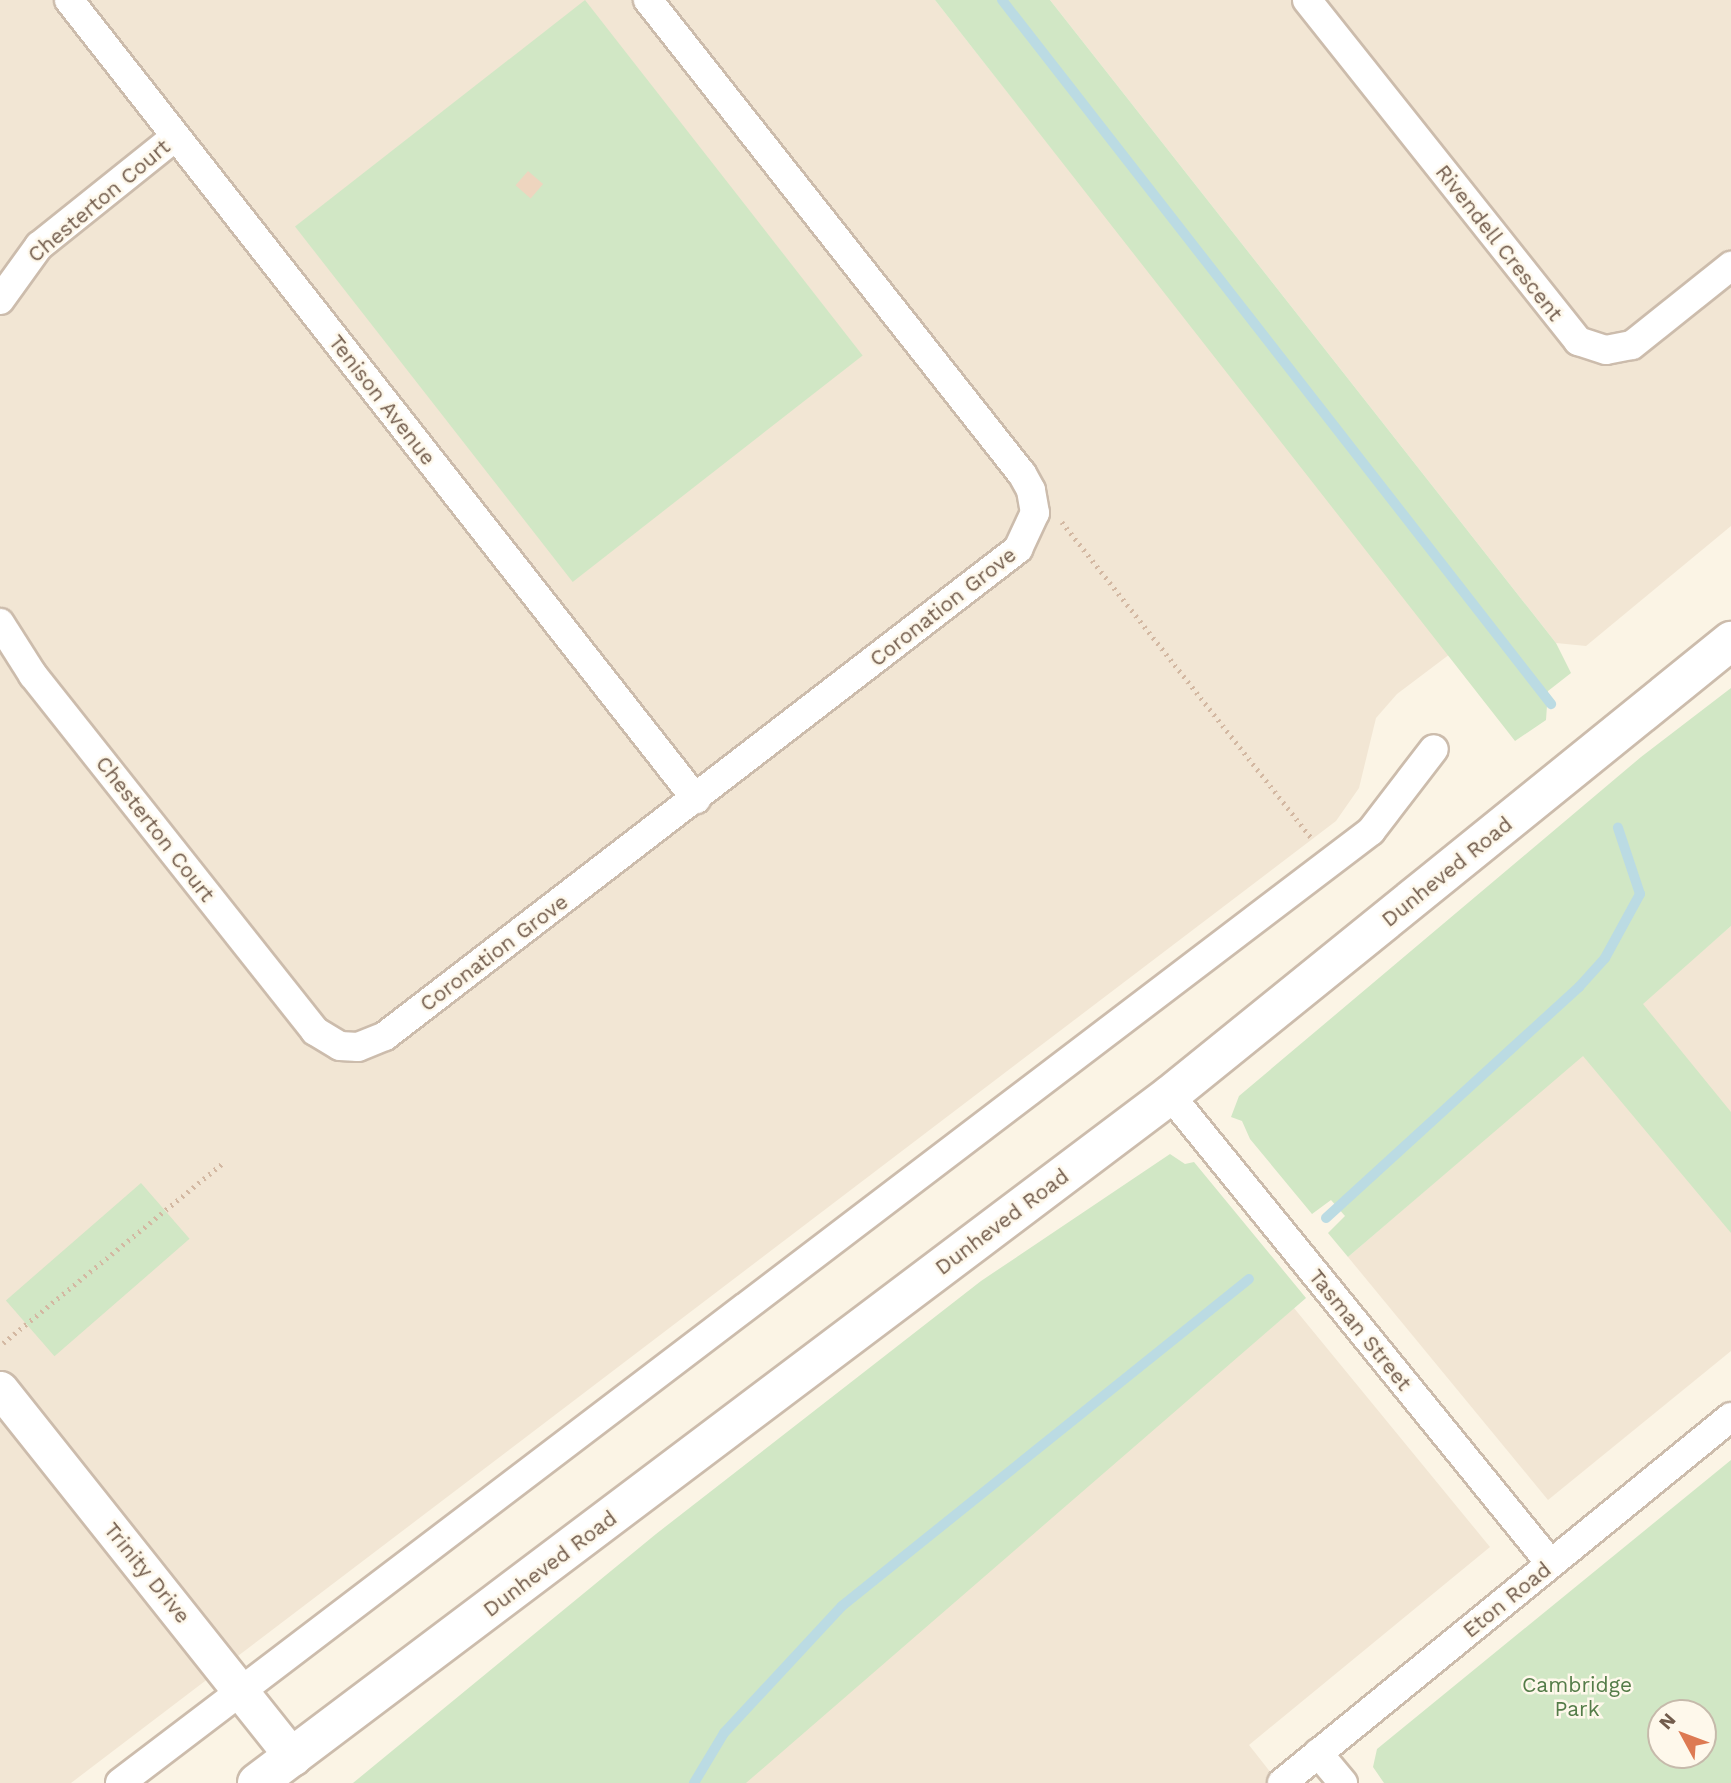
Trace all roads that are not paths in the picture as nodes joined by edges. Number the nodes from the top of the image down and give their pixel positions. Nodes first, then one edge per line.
1 (69, 0) edge
2 (648, 0) edge
3 (1307, 0) edge
4 (175, 137) junction
5 (1731, 266) edge
6 (0, 300) edge
7 (0, 623) edge
8 (1731, 641) edge
9 (1434, 749) dead end
10 (696, 799) junction
11 (315, 1031) joint
12 (1170, 1095) junction
13 (0, 1389) edge
14 (1731, 1417) edge
15 (1550, 1564) junction
16 (241, 1690) junction
17 (1318, 1753) junction
18 (293, 1758) junction
19 (120, 1783) edge
20 (257, 1783) edge
21 (1282, 1783) edge
22 (1343, 1783) edge

1 - 4 street, Tenison Avenue
2 - 10 street, Coronation Grove
3 - 5 street, Rivendell Crescent
4 - 6 street, Chesterton Court
4 - 10 street, Tenison Avenue
7 - 11 street, Chesterton Court
8 - 12 main road, Dunheved Road
9 - 16 street
10 - 11 street, Coronation Grove
12 - 15 street, Tasman Street
12 - 18 main road, Dunheved Road
13 - 16 street, Trinity Drive
14 - 15 street, Eton Road
15 - 17 street, Eton Road
16 - 18 street, Trinity Drive
16 - 19 street
17 - 21 street, Eton Road
17 - 22 street
18 - 20 main road, Dunheved Road

